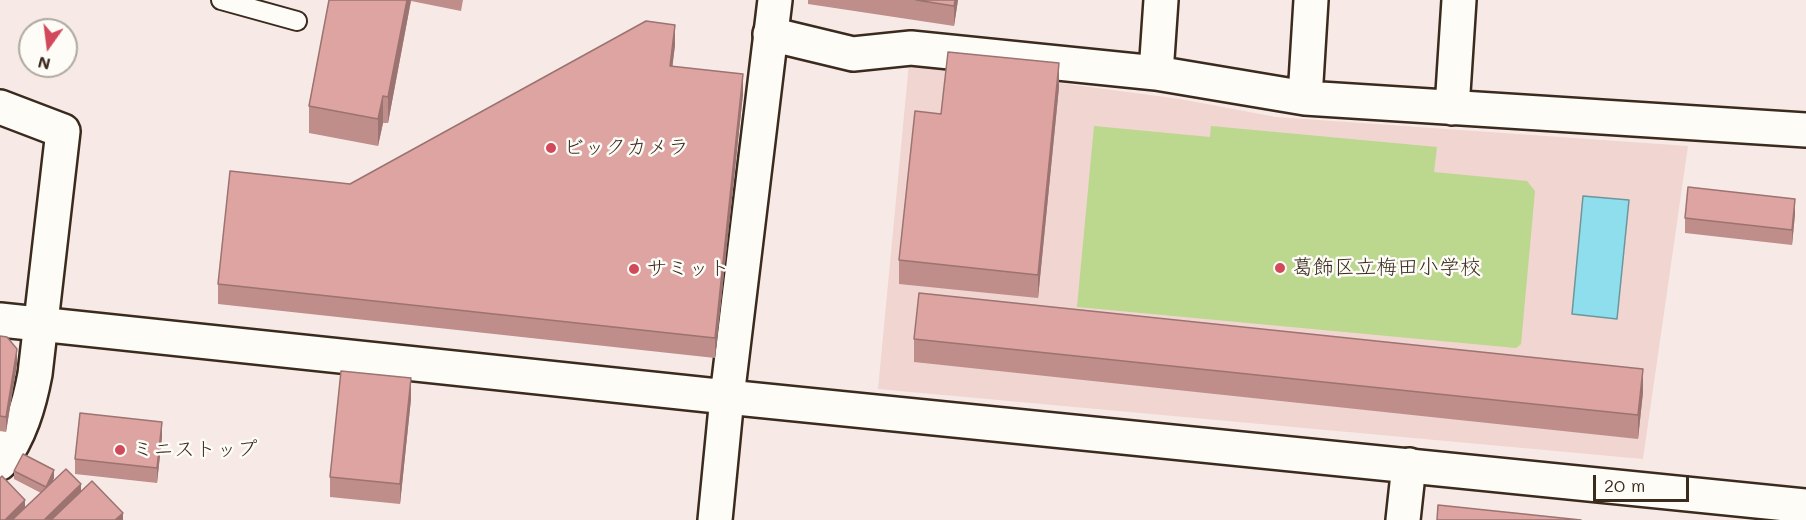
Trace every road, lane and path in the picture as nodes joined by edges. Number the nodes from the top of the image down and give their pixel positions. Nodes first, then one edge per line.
1 (221, 0) edge
2 (775, 0) edge
3 (1161, 0) edge
4 (1311, 0) edge
5 (1459, 0) edge
6 (297, 21) dead end
7 (770, 34) junction
8 (1156, 73) junction
9 (1305, 98) junction
10 (0, 107) edge
11 (1452, 108) junction
12 (1806, 130) edge
13 (0, 320) edge
14 (41, 325) junction
15 (727, 397) junction
16 (0, 463) edge
17 (1409, 465) junction
18 (1806, 506) edge
19 (715, 520) edge
20 (1403, 520) edge

1 - 6 lane
2 - 7 street
3 - 8 street
4 - 9 street
5 - 11 street
7 - 8 street
7 - 15 street
8 - 9 street
9 - 11 street
10 - 14 street
11 - 12 street
13 - 14 street
14 - 15 street
14 - 16 street
15 - 17 street
15 - 19 street
17 - 18 street
17 - 20 street

